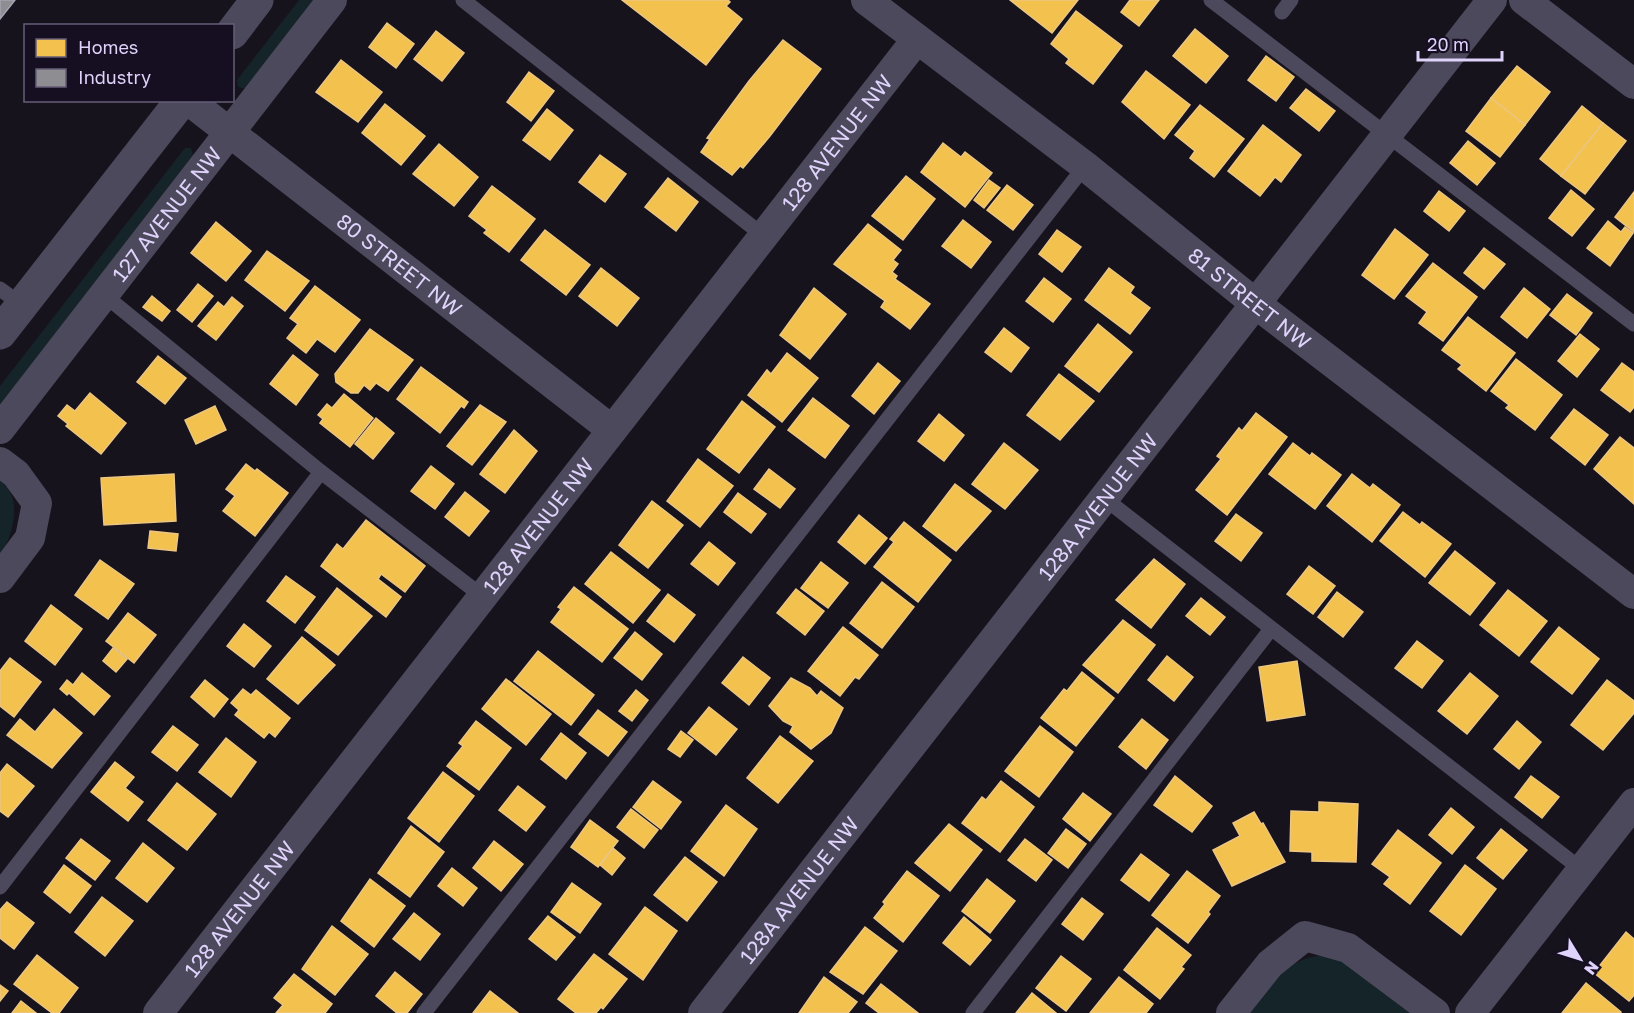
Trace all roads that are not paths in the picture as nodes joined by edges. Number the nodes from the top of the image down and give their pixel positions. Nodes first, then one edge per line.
1 (257, 0) edge
2 (332, 0) edge
3 (463, 0) edge
4 (866, 0) edge
5 (1211, 0) edge
6 (1492, 0) edge
7 (1524, 0) edge
8 (234, 30) edge
9 (917, 39) junction
10 (1634, 84) edge
11 (180, 102) edge
12 (191, 102) edge
13 (229, 132) junction
14 (1388, 136) junction
15 (1085, 166) junction
16 (764, 236) junction
17 (103, 294) junction
18 (11, 297) edge
19 (1256, 304) junction
20 (1634, 324) edge
21 (0, 333) edge
22 (0, 429) edge
23 (612, 430) junction
24 (0, 462) edge
25 (321, 472) junction
26 (1104, 498) junction
27 (0, 578) edge
28 (1634, 594) edge
29 (482, 597) junction
30 (1271, 629) junction
31 (1634, 803) edge
32 (1582, 870) junction
33 (0, 887) edge
34 (158, 1013) edge
35 (424, 1013) edge
36 (703, 1013) edge
37 (973, 1013) edge
38 (1231, 1013) edge
39 (1435, 1013) edge
40 (1470, 1013) edge

1 - 8 street
2 - 13 street, 127 AVENUE NW
3 - 16 lane
4 - 9 street, 81 STREET NW
5 - 14 lane
6 - 14 street, 128A AVENUE NW
7 - 10 street
9 - 15 street, 81 STREET NW
9 - 16 street, 128 AVENUE NW
11 - 18 street
12 - 13 street, 80 STREET NW
13 - 17 street, 127 AVENUE NW
13 - 23 street, 80 STREET NW
14 - 19 street, 128A AVENUE NW
14 - 20 lane
15 - 19 street, 81 STREET NW
15 - 35 lane
16 - 23 street, 128 AVENUE NW
17 - 22 street, 127 AVENUE NW
17 - 25 lane
18 - 21 street
19 - 26 street, 128A AVENUE NW
19 - 28 street, 81 STREET NW
23 - 29 street, 128 AVENUE NW
24 - 27 street
25 - 29 lane
25 - 33 lane
26 - 30 lane
26 - 36 street, 128A AVENUE NW
29 - 34 street, 128 AVENUE NW
30 - 32 lane
30 - 37 lane
31 - 32 street
32 - 40 street
38 - 39 street

